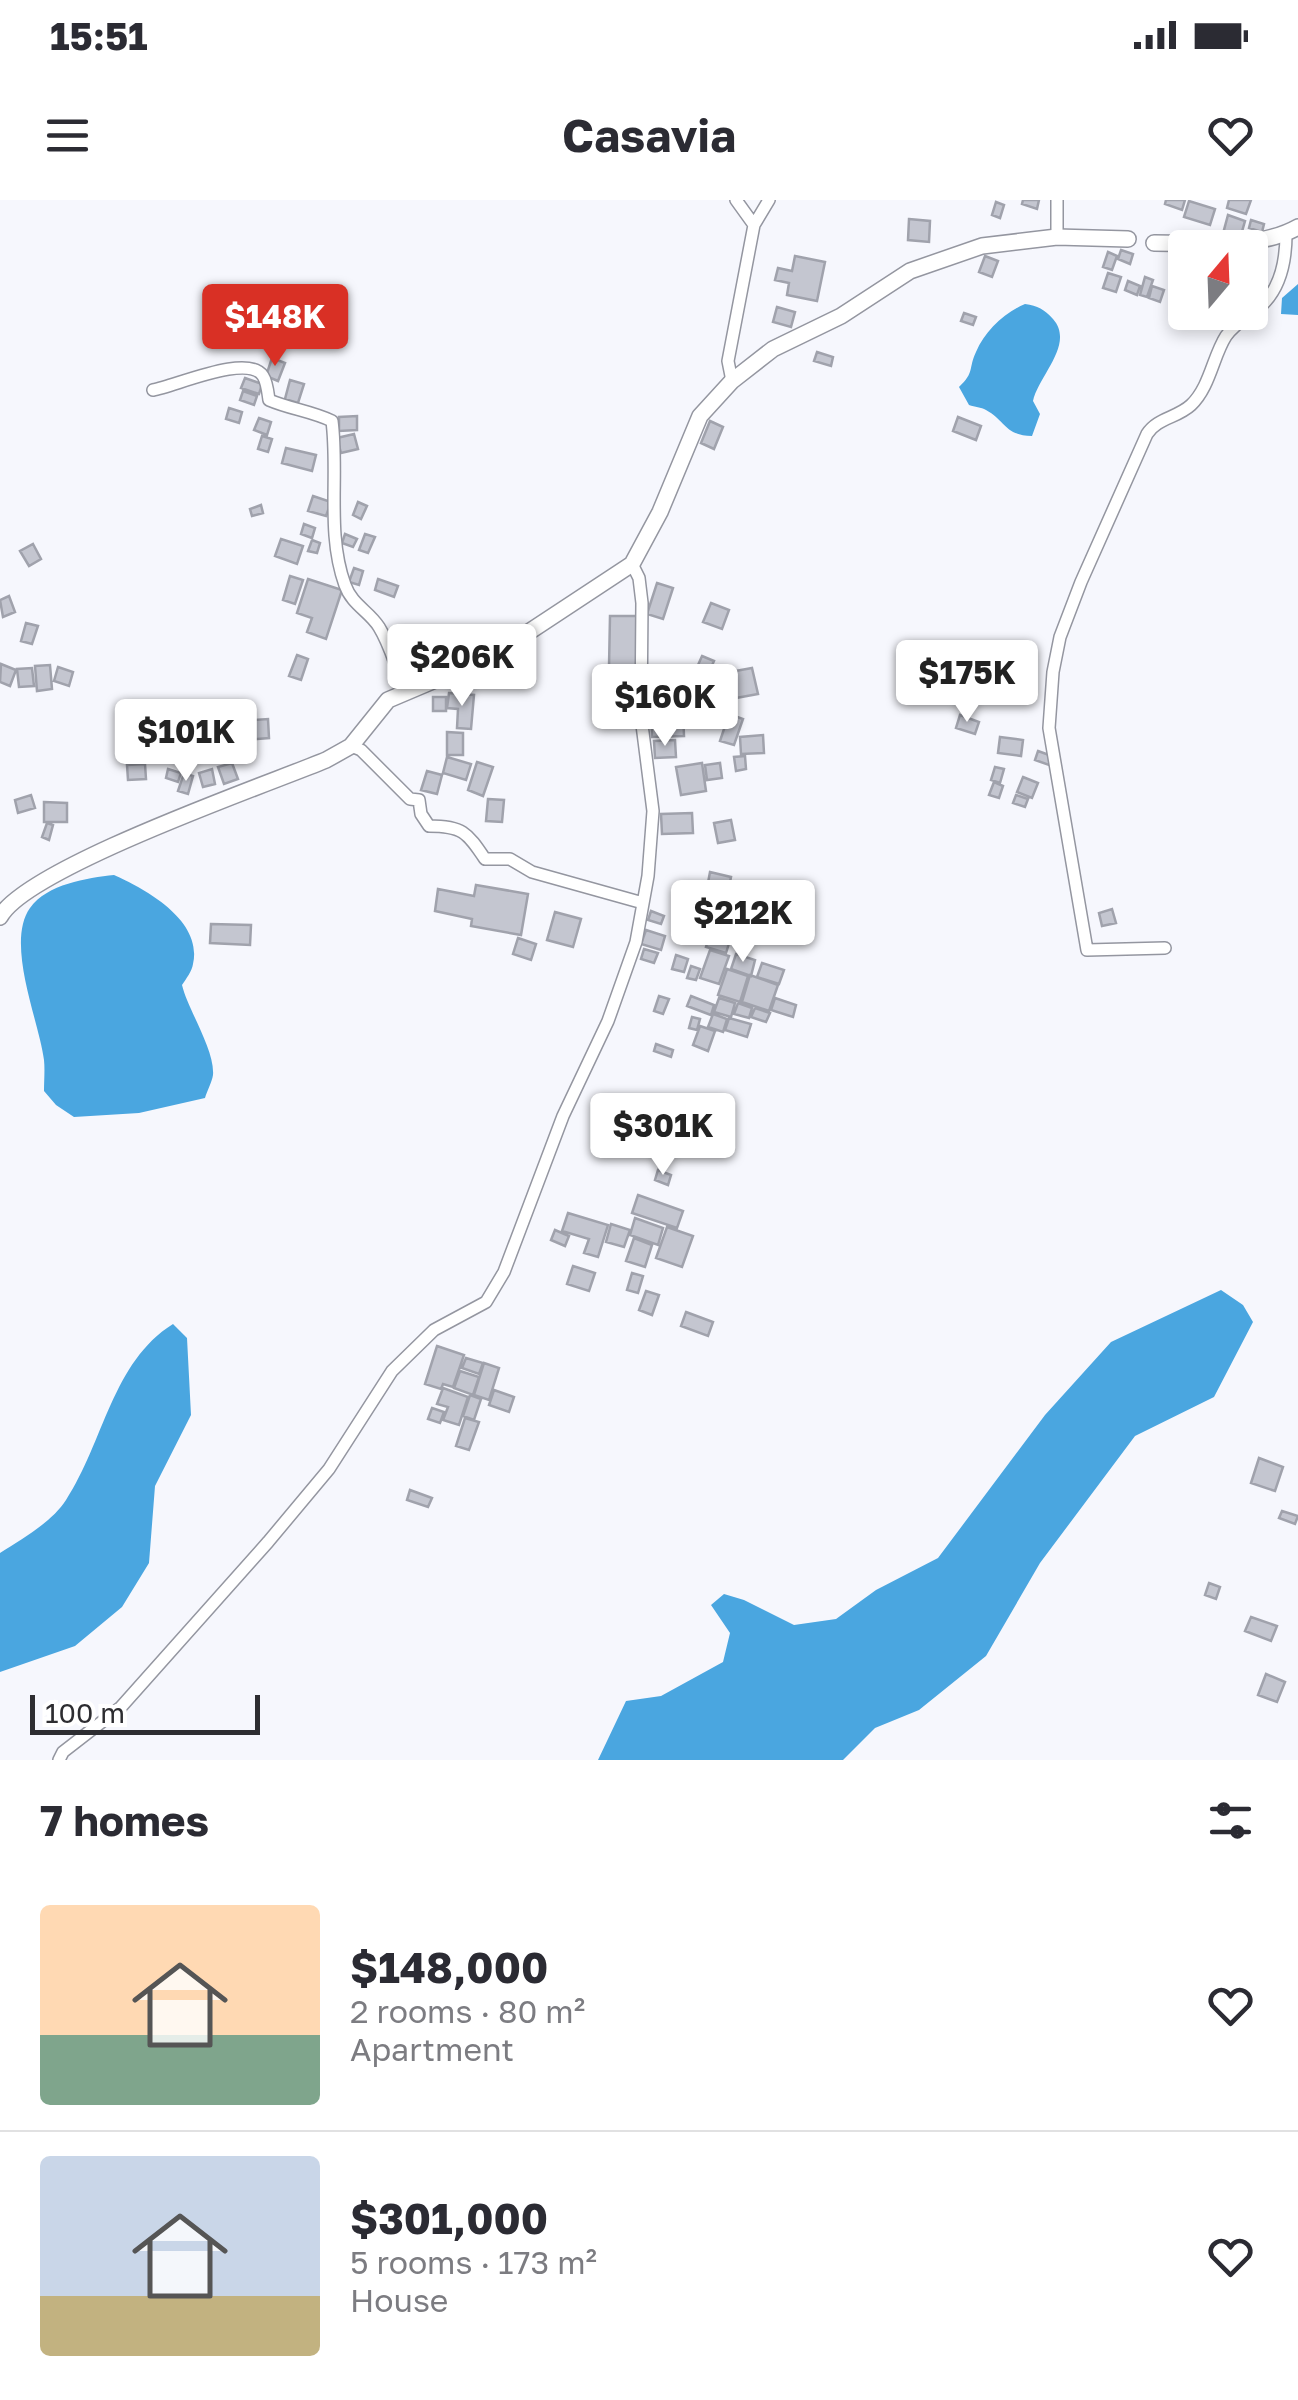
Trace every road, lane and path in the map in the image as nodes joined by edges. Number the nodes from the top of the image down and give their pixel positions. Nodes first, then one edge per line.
1 (736, 200) edge
2 (770, 200) edge
3 (1057, 200) edge
4 (754, 225) junction
5 (1292, 231) edge
6 (1057, 237) junction
7 (1128, 239) dead end
8 (1154, 242) dead end
9 (732, 380) junction
10 (153, 390) dead end
11 (632, 564) junction
12 (407, 692) junction
13 (351, 746) junction
14 (643, 904) junction
15 (0, 917) edge
16 (1165, 948) dead end
17 (59, 1760) edge

1 - 4 street
2 - 4 street
3 - 6 street
4 - 9 street
5 - 8 street
5 - 16 street
6 - 7 street
6 - 9 street
9 - 11 street
10 - 12 street
11 - 12 street
11 - 14 street
12 - 13 street
13 - 14 street
13 - 15 street
14 - 17 street

